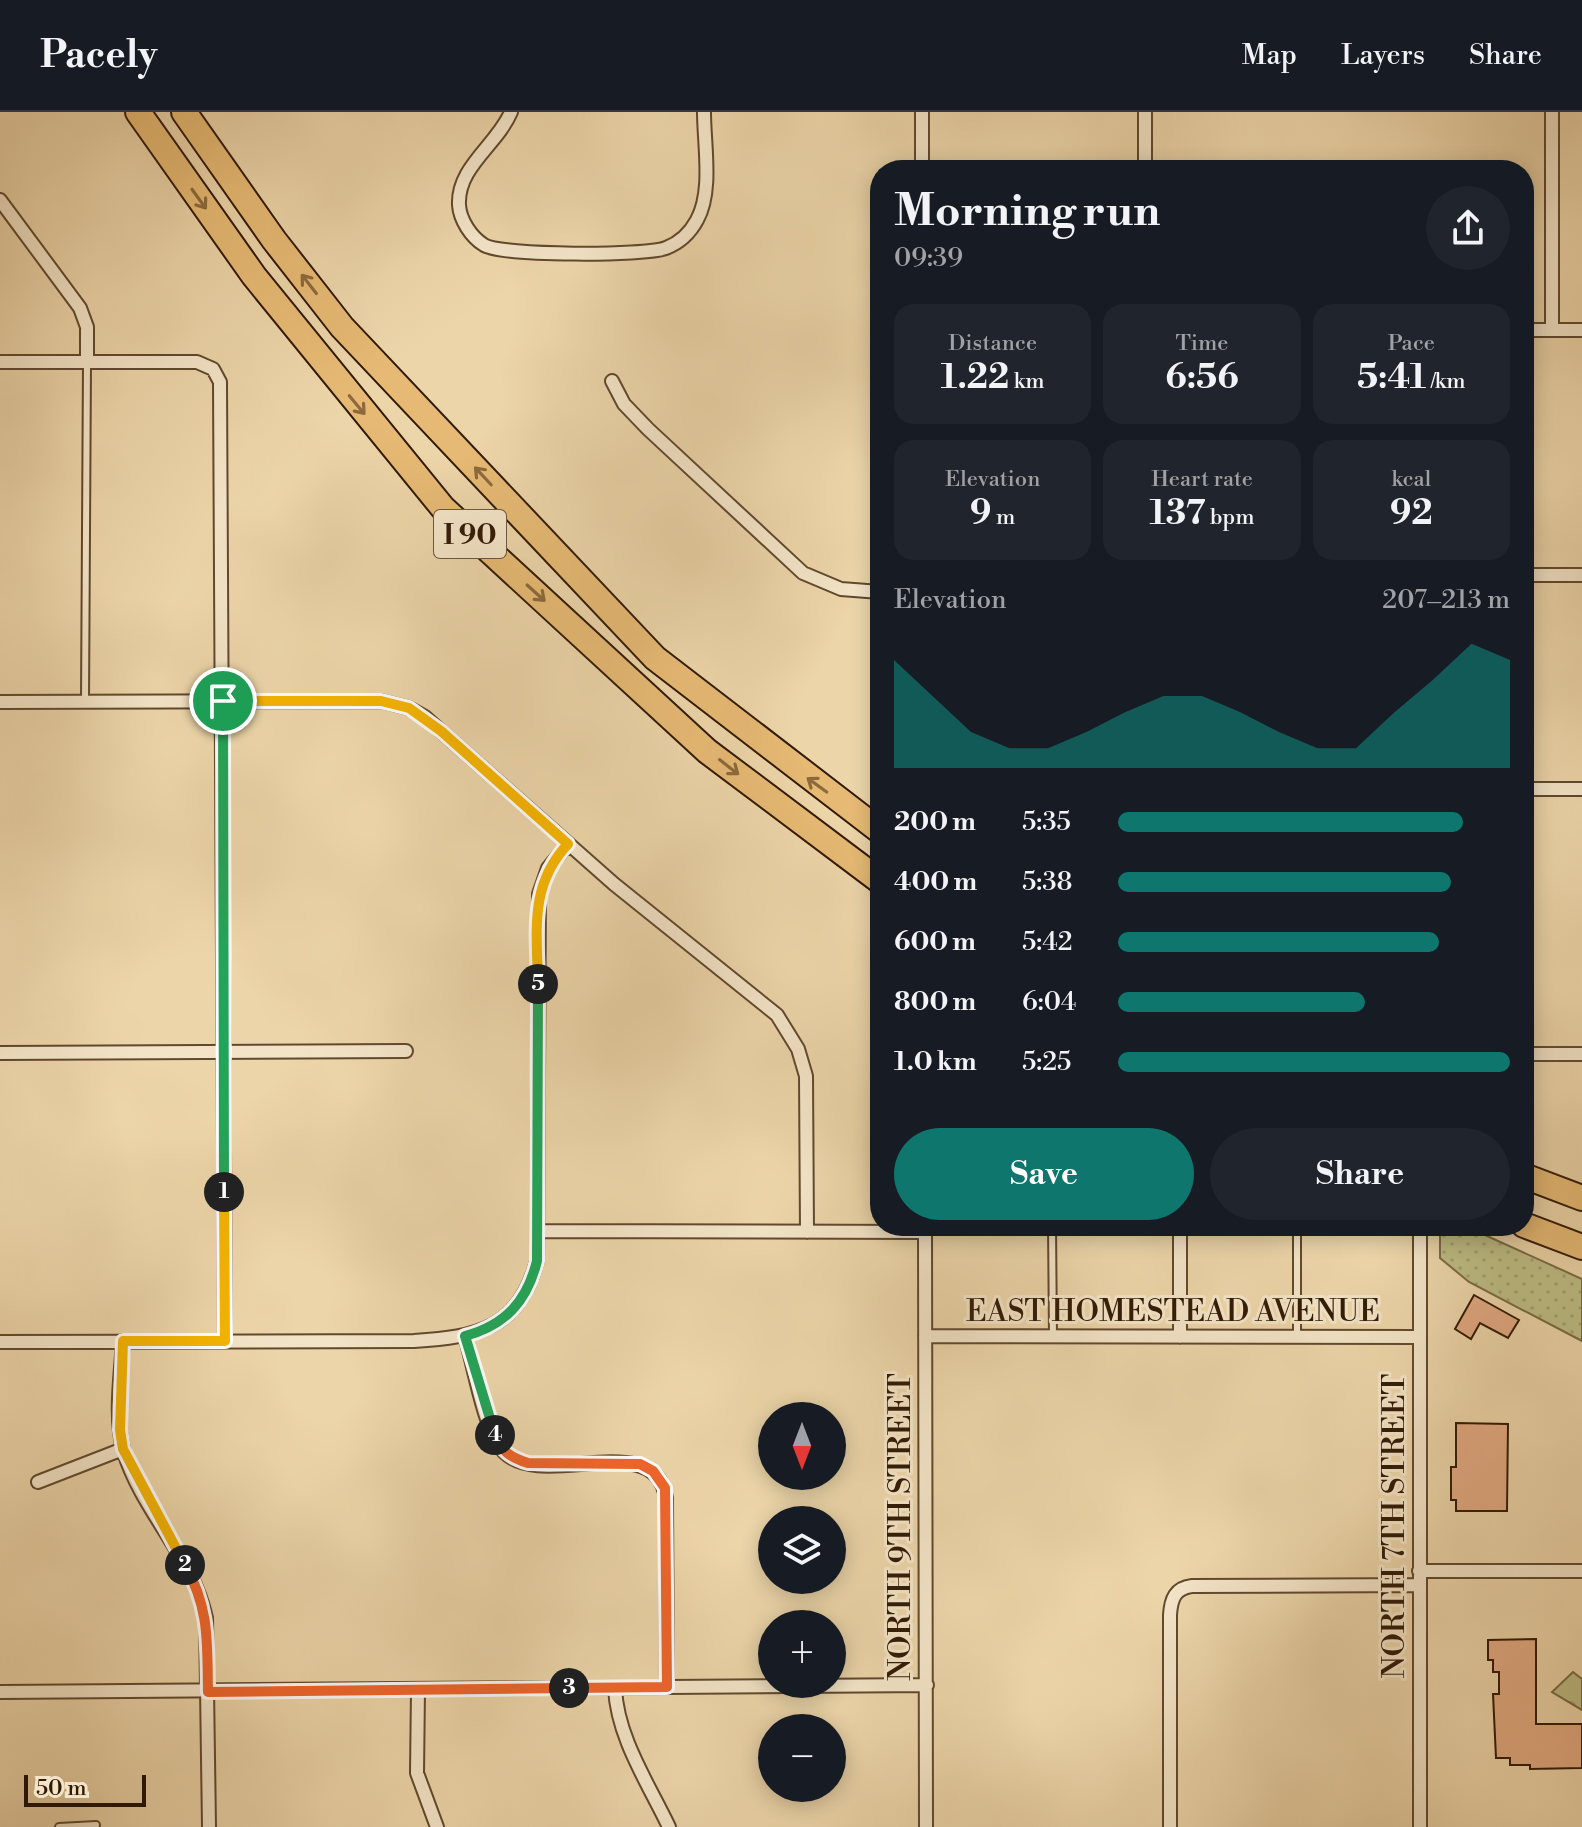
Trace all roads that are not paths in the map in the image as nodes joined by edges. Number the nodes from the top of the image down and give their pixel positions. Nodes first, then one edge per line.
1 (130, 112) edge
2 (138, 112) edge
3 (184, 112) edge
4 (511, 112) edge
5 (704, 112) edge
6 (922, 112) edge
7 (1145, 112) edge
8 (1552, 112) edge
9 (922, 160) edge
10 (1145, 160) edge
11 (179, 172) junction
12 (0, 200) edge
13 (1534, 330) edge
14 (1552, 330) junction
15 (1582, 330) edge
16 (0, 362) edge
17 (87, 362) junction
18 (612, 381) dead end
19 (1534, 575) edge
20 (1582, 575) edge
21 (870, 591) edge
22 (85, 701) junction
23 (223, 701) junction
24 (0, 702) edge
25 (1534, 789) edge
26 (1582, 789) edge
27 (870, 823) edge
28 (568, 844) junction
29 (870, 873) edge
30 (406, 1051) dead end
31 (224, 1052) junction
32 (0, 1053) edge
33 (1534, 1054) edge
34 (1582, 1054) edge
35 (1534, 1180) edge
36 (1582, 1198) edge
37 (1534, 1229) edge
38 (870, 1230) edge
39 (539, 1231) junction
40 (807, 1232) junction
41 (925, 1236) edge
42 (1052, 1236) edge
43 (1180, 1236) edge
44 (1297, 1236) edge
45 (1420, 1236) edge
46 (1581, 1247) edge
47 (465, 1336) junction
48 (925, 1336) junction
49 (1053, 1337) junction
50 (1180, 1337) junction
51 (1297, 1337) junction
52 (1420, 1337) junction
53 (123, 1341) junction
54 (225, 1341) junction
55 (0, 1342) edge
56 (123, 1449) junction
57 (38, 1482) dead end
58 (1419, 1571) junction
59 (1582, 1571) edge
60 (1419, 1585) junction
61 (927, 1685) junction
62 (667, 1687) junction
63 (615, 1688) junction
64 (418, 1690) junction
65 (0, 1692) edge
66 (208, 1692) junction
67 (96, 1825) dead end
68 (59, 1827) edge
69 (209, 1827) edge
70 (437, 1827) edge
71 (669, 1827) edge
72 (926, 1827) edge
73 (1170, 1827) edge
74 (1420, 1827) edge

1 - 11 highway, I 90
2 - 11 highway, I 90
27 -> 3 highway, I 90
4 - 5 street
6 - 9 street
7 - 10 street
8 - 14 street
11 -> 29 highway, I 90
12 - 17 street
13 - 14 street
14 - 15 street
16 - 17 street
17 - 22 lane
17 - 23 street
18 - 21 street
19 - 20 street
22 - 23 street
22 - 24 street
23 - 28 street
23 - 31 street
25 - 26 street
28 - 39 street
28 - 40 street
30 - 31 street
31 - 32 street
31 - 54 street
33 - 34 street
35 - 36 highway
37 - 46 highway
38 - 40 street
39 - 40 street
39 - 47 street
41 - 48 street, NORTH 9TH STREET
42 - 49 lane
43 - 50 street
44 - 51 lane
45 - 52 street, NORTH 7TH STREET
47 - 54 street
47 - 62 street
48 - 49 street, EAST HOMESTEAD AVENUE
48 - 61 street, NORTH 9TH STREET
49 - 50 street, EAST HOMESTEAD AVENUE
50 - 51 street, EAST HOMESTEAD AVENUE
51 - 52 street, EAST HOMESTEAD AVENUE
52 - 58 street, NORTH 7TH STREET
53 - 54 street
53 - 55 street
53 - 56 street
56 - 57 street
56 - 66 street
58 - 59 street
58 - 60 street, NORTH 7TH STREET
60 - 73 street
60 - 74 street, NORTH 7TH STREET
61 - 62 street
61 - 72 street, NORTH 9TH STREET
62 - 63 street
63 - 64 street
63 - 71 street
64 - 66 street
64 - 70 street
65 - 66 street
66 - 69 street
67 - 68 lane

